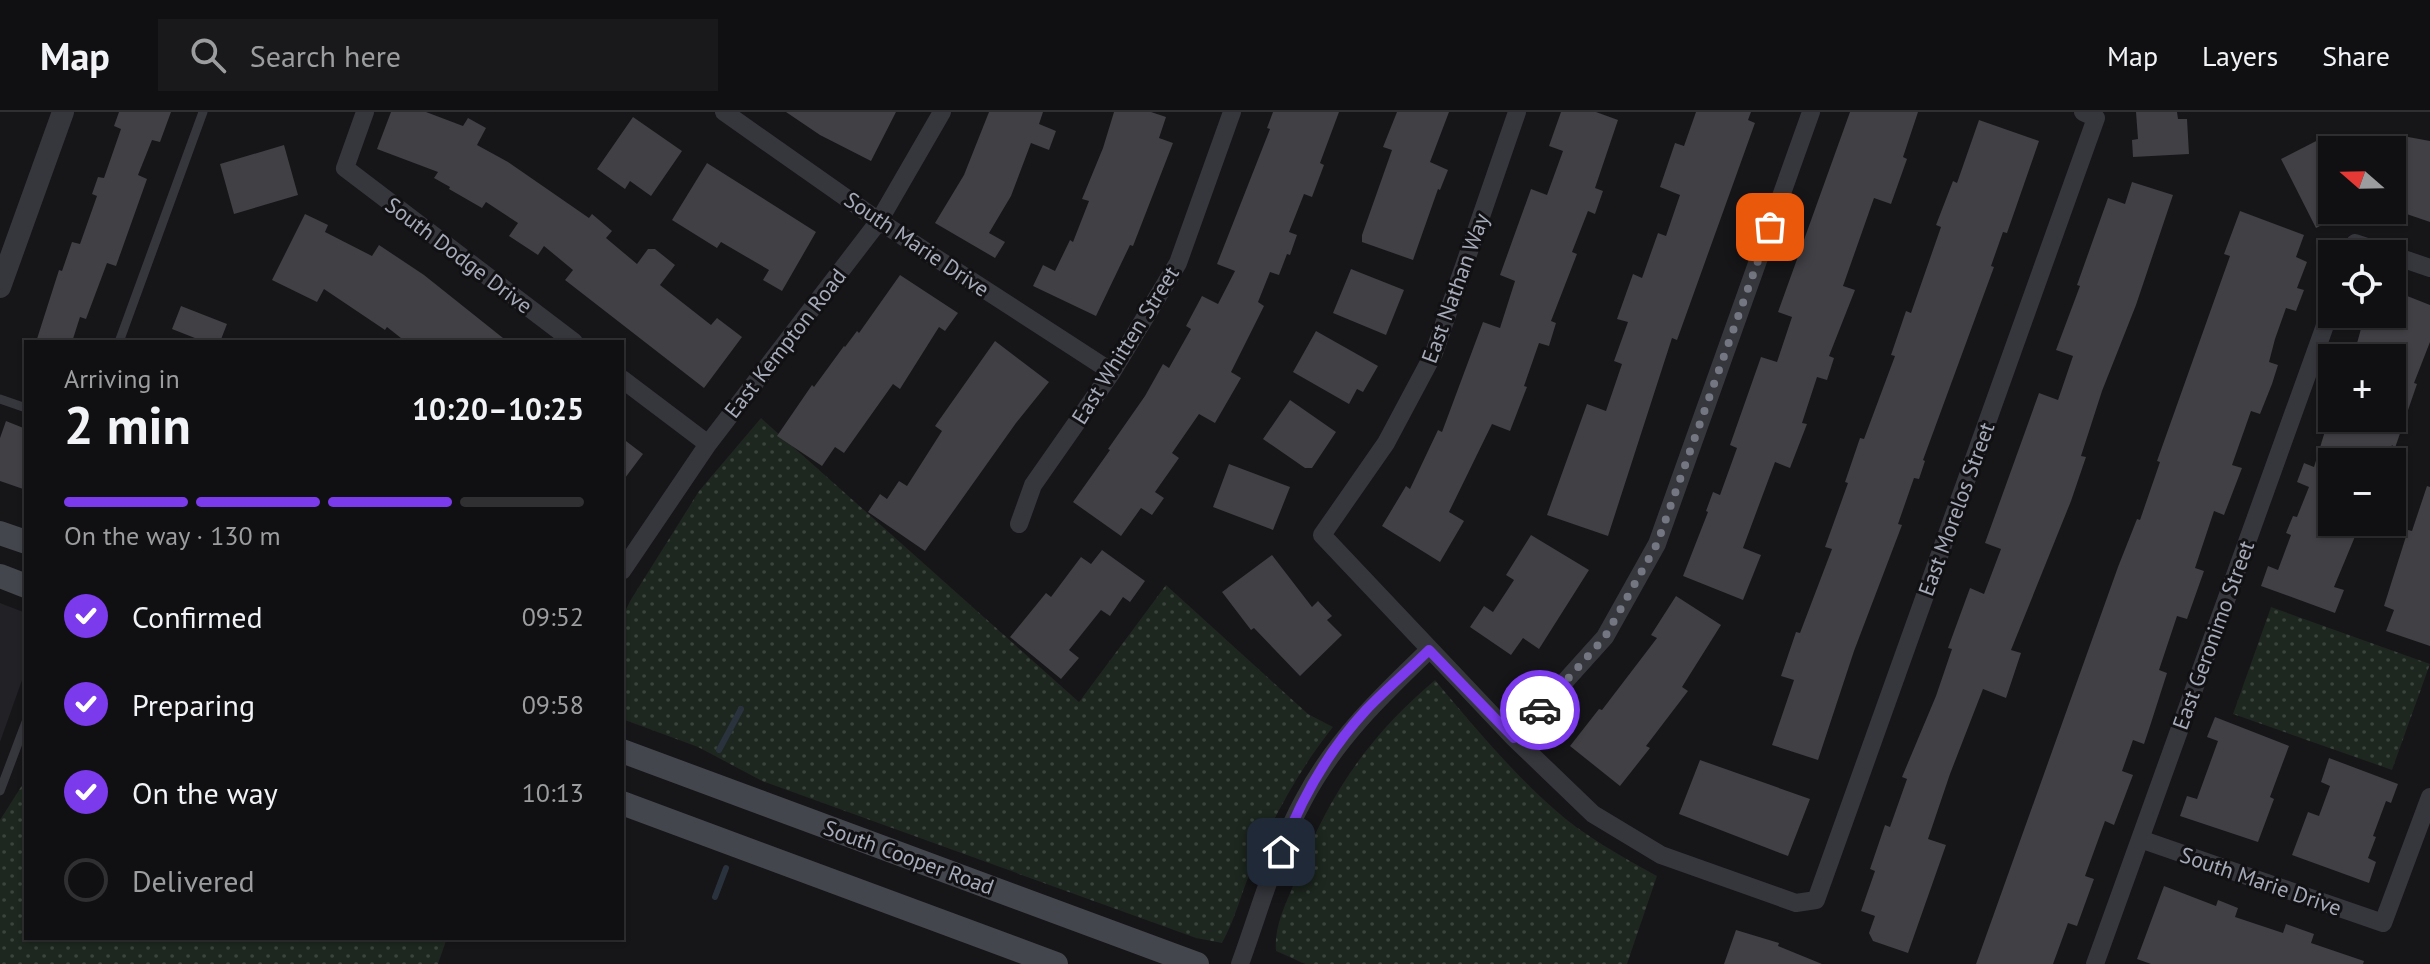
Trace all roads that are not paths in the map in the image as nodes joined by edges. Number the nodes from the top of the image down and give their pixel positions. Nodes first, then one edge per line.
1 (63, 112) edge
2 (203, 112) edge
3 (365, 112) edge
4 (724, 112) edge
5 (942, 112) edge
6 (1232, 112) edge
7 (1517, 112) edge
8 (1811, 112) edge
9 (2089, 115) edge
10 (879, 221) junction
11 (2406, 260) edge
12 (2430, 268) edge
13 (0, 287) edge
14 (2324, 328) edge
15 (120, 340) edge
16 (571, 340) edge
17 (1112, 372) junction
18 (624, 381) edge
19 (0, 399) edge
20 (24, 407) edge
21 (708, 444) junction
22 (1019, 524) dead end
23 (0, 533) edge
24 (24, 541) edge
25 (624, 568) edge
26 (0, 576) edge
27 (24, 585) edge
28 (1429, 650) junction
29 (24, 727) edge
30 (1514, 738) junction
31 (624, 752) edge
32 (0, 789) edge
33 (2430, 797) edge
34 (624, 804) edge
35 (2140, 839) junction
36 (1056, 964) edge
37 (1197, 964) edge
38 (1240, 964) edge
39 (2095, 964) edge

1 - 13 street
2 - 15 lane
3 - 16 street, South Dodge Drive
4 - 10 street, South Marie Drive
5 - 10 street, East Kempton Road
6 - 17 street, East Whitten Street
7 - 28 street, East Nathan Way
8 - 30 street
9 - 30 street, East Morelos Street
10 - 17 street, South Marie Drive
10 - 21 street, East Kempton Road
11 - 12 street
14 - 35 street, East Geronimo Street
17 - 22 street, East Whitten Street
18 - 21 street
19 - 20 lane
21 - 25 street, East Kempton Road
23 - 24 main road
26 - 27 main road
28 - 30 street
28 - 38 street
29 - 32 lane
31 - 37 main road, South Cooper Road
33 - 35 street, South Marie Drive
34 - 36 main road
35 - 39 street, East Geronimo Street

